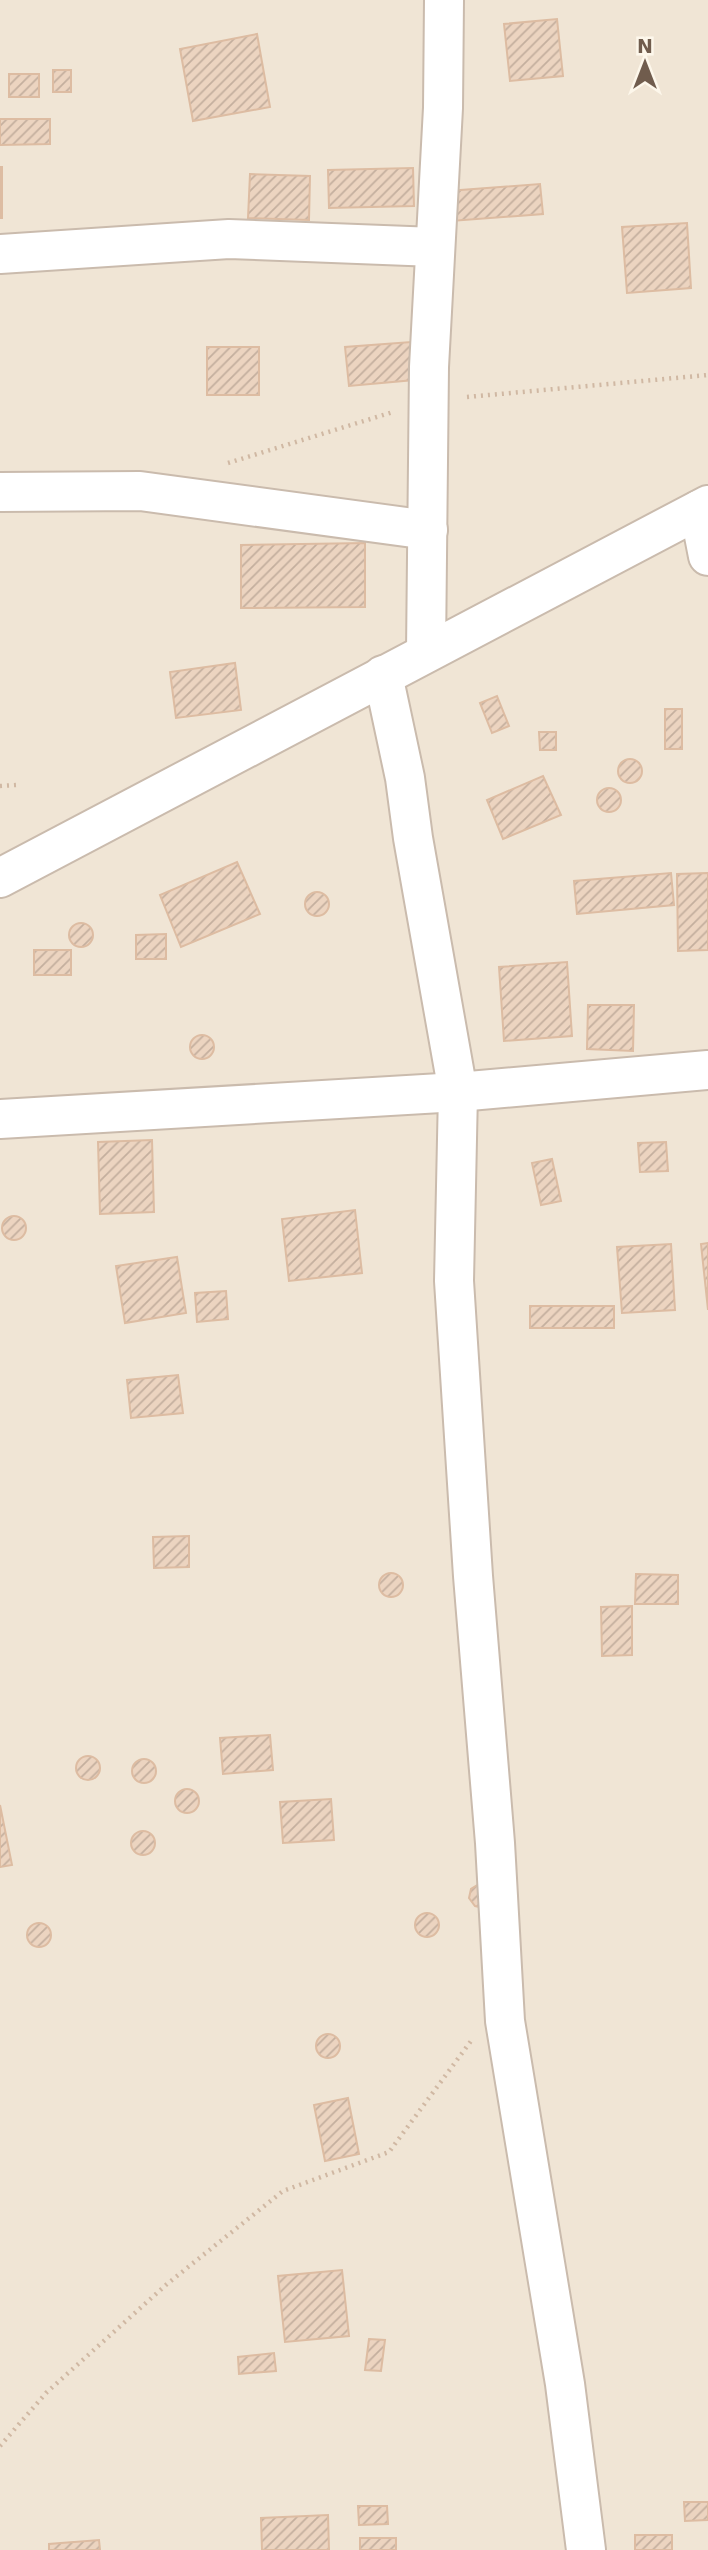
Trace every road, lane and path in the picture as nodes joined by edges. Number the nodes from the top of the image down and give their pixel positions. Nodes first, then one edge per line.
1 (444, 0) edge
2 (435, 247) junction
3 (0, 254) edge
4 (0, 492) edge
5 (704, 508) edge
6 (428, 530) junction
7 (708, 556) edge
8 (426, 652) junction
9 (383, 675) junction
10 (16, 785) dead end
11 (0, 786) edge
12 (0, 878) edge
13 (708, 1070) edge
14 (458, 1092) junction
15 (0, 1119) edge
16 (505, 2021) junction
17 (0, 2446) edge
18 (586, 2550) edge

1 - 2 street
2 - 3 street
2 - 6 street
4 - 6 street
5 - 7 street
5 - 8 street
6 - 8 street
8 - 9 street
9 - 12 street
9 - 14 street
10 - 11 path
13 - 14 street
14 - 15 street
14 - 16 street
16 - 17 path
16 - 18 street

